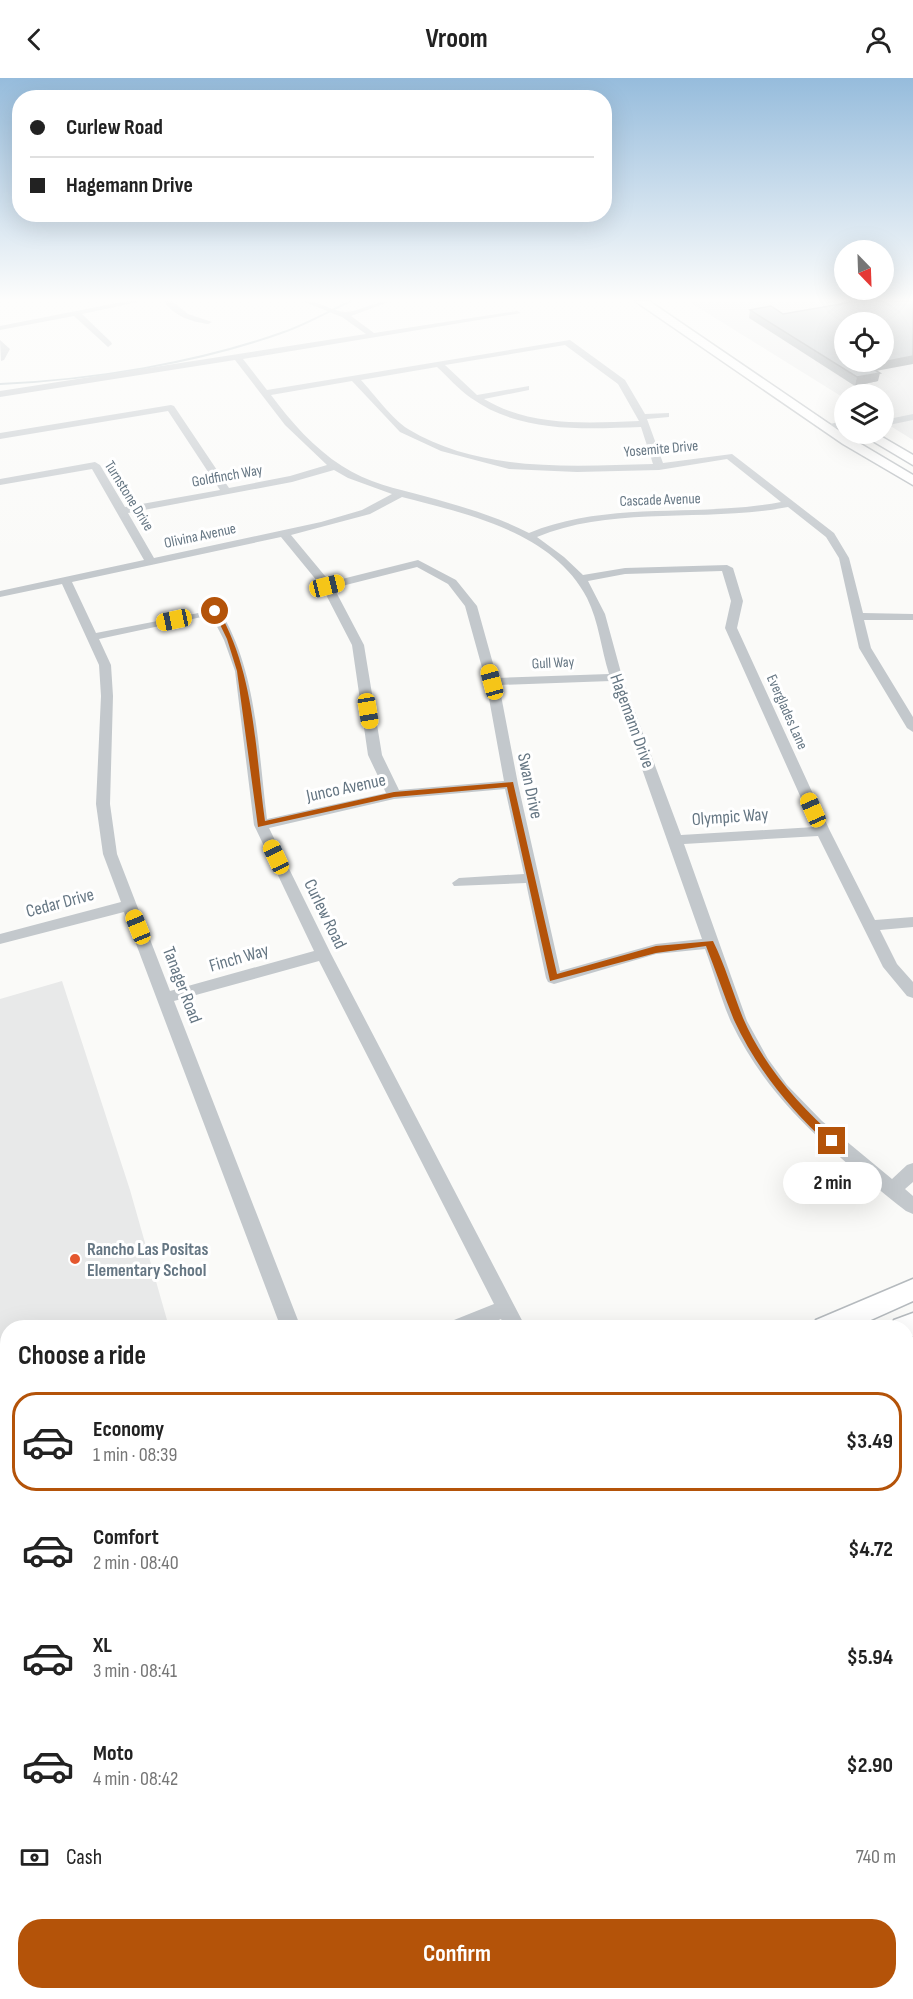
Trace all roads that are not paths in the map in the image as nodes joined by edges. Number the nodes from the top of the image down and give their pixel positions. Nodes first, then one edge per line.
1 (21, 391) edge
2 (264, 391) edge
3 (280, 391) edge
4 (366, 391) edge
5 (467, 391) edge
6 (513, 391) edge
7 (627, 391) edge
8 (784, 391) edge
9 (266, 393) junction
10 (0, 394) edge
11 (475, 398) junction
12 (913, 409) edge
13 (894, 413) edge
14 (666, 415) dead end
15 (913, 417) edge
16 (644, 421) junction
17 (894, 421) edge
18 (834, 422) edge
19 (0, 436) edge
20 (864, 444) edge
21 (885, 444) edge
22 (913, 461) edge
23 (336, 466) junction
24 (659, 466) junction
25 (913, 481) edge
26 (0, 482) edge
27 (226, 491) junction
28 (401, 493) junction
29 (792, 503) junction
30 (122, 511) junction
31 (284, 534) junction
32 (530, 536) junction
33 (151, 562) junction
34 (582, 579) junction
35 (66, 580) junction
36 (327, 586) junction
37 (0, 594) edge
38 (859, 616) junction
39 (913, 617) edge
40 (92, 637) junction
41 (615, 676) junction
42 (492, 682) junction
43 (913, 695) edge
44 (896, 697) junction
45 (913, 728) edge
46 (511, 784) junction
47 (394, 795) junction
48 (261, 825) junction
49 (823, 831) junction
50 (675, 840) junction
51 (533, 878) junction
52 (459, 883) dead end
53 (129, 905) junction
54 (913, 922) edge
55 (871, 926) junction
56 (0, 939) edge
57 (710, 943) junction
58 (323, 954) junction
59 (913, 992) edge
60 (166, 998) junction
61 (913, 1170) edge
62 (893, 1190) junction
63 (913, 1206) edge
64 (913, 1290) edge
65 (507, 1308) junction
66 (288, 1320) edge
67 (476, 1320) edge
68 (512, 1320) edge
69 (844, 1320) edge

1 - 10 street
2 - 9 street, Hagemann Drive
3 - 9 street
4 - 24 street, Yosemite Drive
5 - 11 street
6 - 11 street
7 - 16 street
8 - 18 highway
9 - 23 street, Hagemann Drive
11 - 16 street
12 - 13 street
14 - 16 street
15 - 17 street
16 - 24 street
19 - 27 street
20 - 25 highway
21 - 22 highway
23 - 27 street, Goldfinch Way
23 - 28 street, Hagemann Drive
24 - 29 street, Yosemite Drive
26 - 30 street, Turnstone Drive
27 - 30 street, Goldfinch Way
28 - 31 street, Olivina Avenue
28 - 32 street, Hagemann Drive
29 - 32 street, Cascade Avenue
29 - 38 street, Yosemite Drive
30 - 33 street, Turnstone Drive
31 - 33 street, Olivina Avenue
31 - 36 street
32 - 34 street, Hagemann Drive
33 - 35 street, Olivina Avenue
34 - 41 street, Hagemann Drive
34 - 49 street, Everglades Lane
35 - 37 street, Olivina Avenue
35 - 40 street, Tanager Road
36 - 42 street, Swan Drive
36 - 47 street
38 - 39 street
38 - 44 street, Yosemite Drive
40 - 48 street, Curlew Road
40 - 53 street, Tanager Road
41 - 42 street, Gull Way
41 - 50 street, Hagemann Drive
42 - 46 street, Swan Drive
43 - 44 street
44 - 45 street, Yosemite Drive
46 - 47 street, Junco Avenue
46 - 51 street, Swan Drive
47 - 48 street, Junco Avenue
48 - 58 street, Curlew Road
49 - 50 street, Olympic Way
49 - 55 street, Everglades Lane
50 - 57 street, Hagemann Drive
51 - 52 street
51 - 57 street, Swan Drive
53 - 56 street, Cedar Drive
53 - 60 street, Tanager Road
54 - 55 street
55 - 59 street, Everglades Lane
57 - 62 street, Hagemann Drive
58 - 60 street, Finch Way
58 - 65 street, Curlew Road
60 - 66 street, Tanager Road
61 - 62 street
62 - 63 street, Hagemann Drive
64 - 69 main road
65 - 67 street
65 - 68 street, Curlew Road

